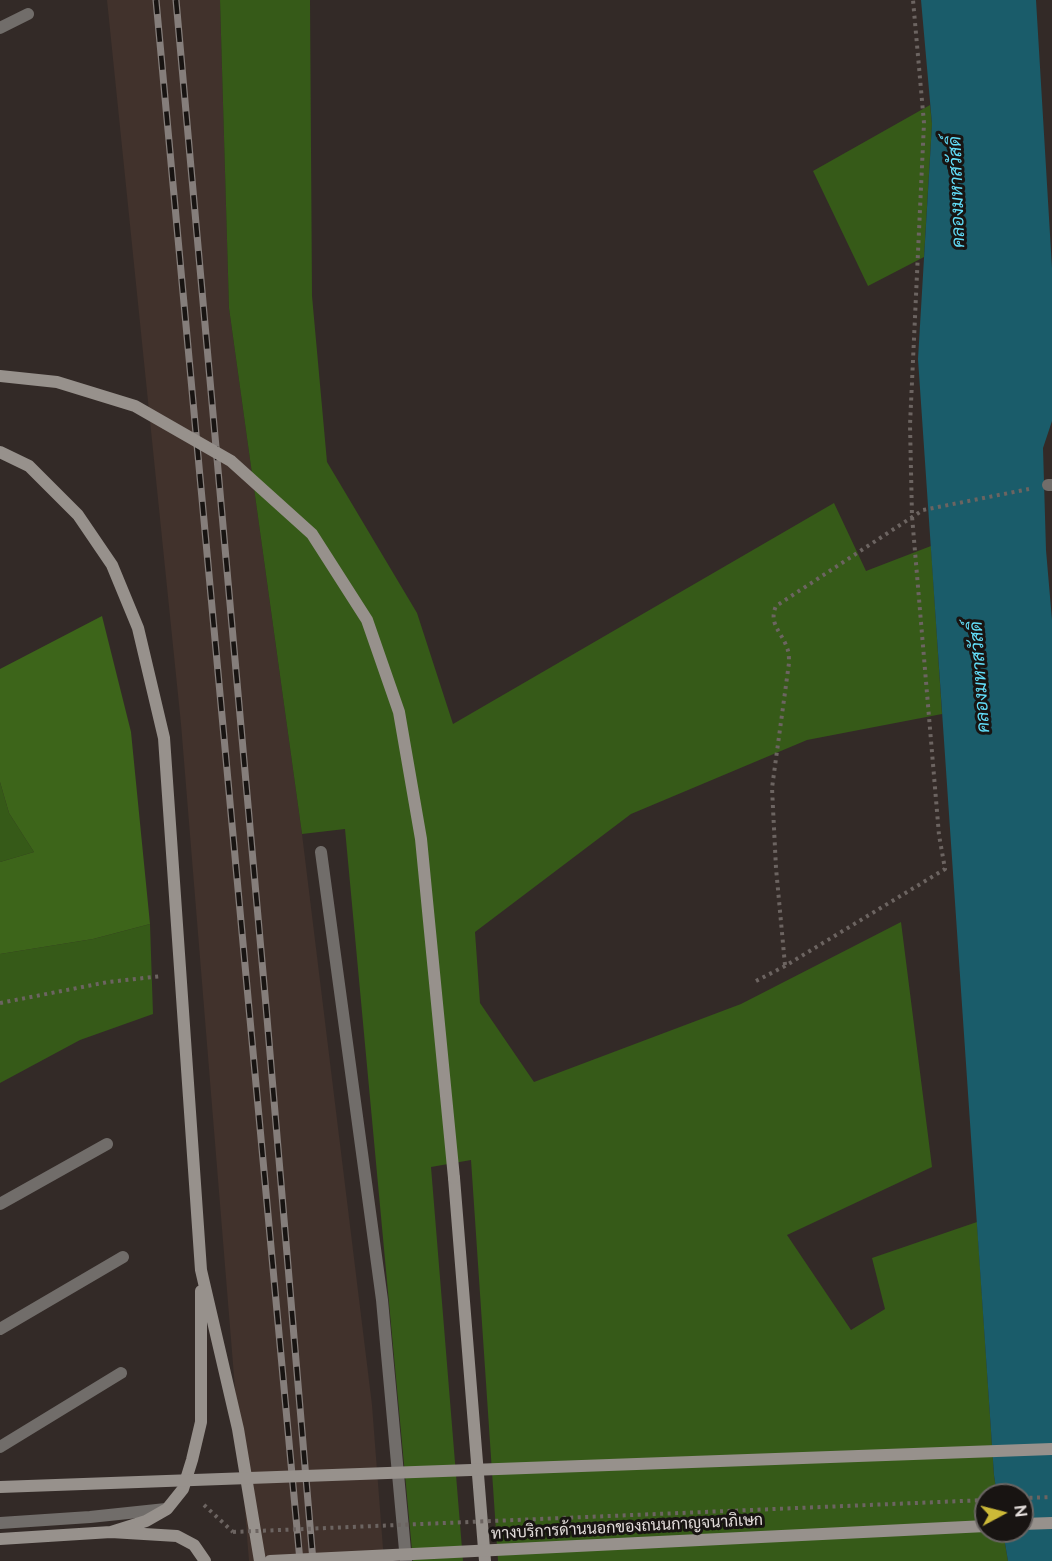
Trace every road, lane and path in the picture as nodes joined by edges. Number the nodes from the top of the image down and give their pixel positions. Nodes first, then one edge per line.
1 (913, 0) edge
2 (28, 14) dead end
3 (0, 28) edge
4 (0, 376) edge
5 (0, 452) edge
6 (1050, 485) edge
7 (912, 516) junction
8 (321, 852) dead end
9 (785, 966) junction
10 (180, 974) junction
11 (756, 981) dead end
12 (0, 1003) edge
13 (107, 1144) dead end
14 (0, 1204) edge
15 (123, 1257) dead end
16 (201, 1270) junction
17 (0, 1329) edge
18 (121, 1373) dead end
19 (0, 1448) edge
20 (1052, 1449) edge
21 (0, 1487) edge
22 (1052, 1497) edge
23 (1034, 1498) edge
24 (974, 1501) edge
25 (204, 1505) dead end
26 (167, 1509) junction
27 (0, 1523) edge
28 (1052, 1523) edge
29 (1034, 1524) edge
30 (974, 1527) edge
31 (111, 1532) junction
32 (0, 1539) edge
33 (205, 1561) edge
34 (260, 1561) edge
35 (270, 1561) edge
36 (406, 1561) edge
37 (485, 1561) edge

1 - 7 path
2 - 3 street
4 - 37 main road, bridge
5 - 10 main road
6 - 7 path
7 - 9 path
7 - 9 path
8 - 36 street
9 - 11 path
10 - 12 path
10 - 16 main road
13 - 14 street
15 - 17 street
16 - 26 main road
16 - 34 main road
18 - 19 street
20 - 21 main road, bridge
22 - 23 path
24 - 25 path, bridge
26 - 27 street
26 - 31 main road
28 - 29 main road
30 - 35 main road, ทางบริการด้านนอกของถนนกาญจนาภิเษก, bridge
31 - 32 main road
31 - 33 main road

